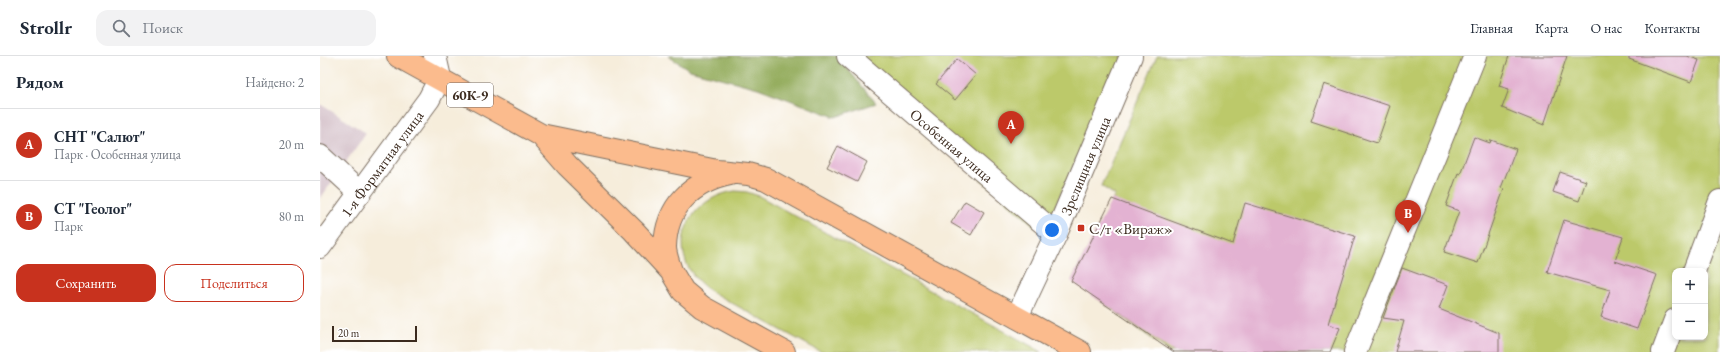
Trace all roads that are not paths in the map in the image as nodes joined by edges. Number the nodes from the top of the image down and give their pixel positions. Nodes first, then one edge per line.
1 (398, 56) edge
2 (435, 56) edge
3 (848, 56) edge
4 (1131, 56) edge
5 (1475, 56) edge
6 (440, 78) junction
7 (541, 135) junction
8 (320, 156) edge
9 (731, 173) junction
10 (360, 192) junction
11 (1720, 201) edge
12 (1056, 234) junction
13 (320, 247) edge
14 (1695, 268) edge
15 (670, 271) junction
16 (1017, 317) junction
17 (1672, 328) edge
18 (784, 352) edge
19 (1080, 352) edge
20 (1355, 352) edge
21 (1663, 352) edge

1 - 6 main road, 60К-9
2 - 6 street
3 - 12 street, Особенная улица
4 - 12 street, Зрелищная улица
5 - 20 street
6 - 7 main road, 60К-9
6 - 10 street, 1-я Форматная улица
7 - 9 main road
7 - 15 main road
8 - 10 street
9 - 15 main road
9 - 16 main road
10 - 13 street, 1-я Форматная улица
11 - 14 street
12 - 16 street, Зрелищная улица
15 - 18 main road
16 - 19 main road
17 - 21 street

